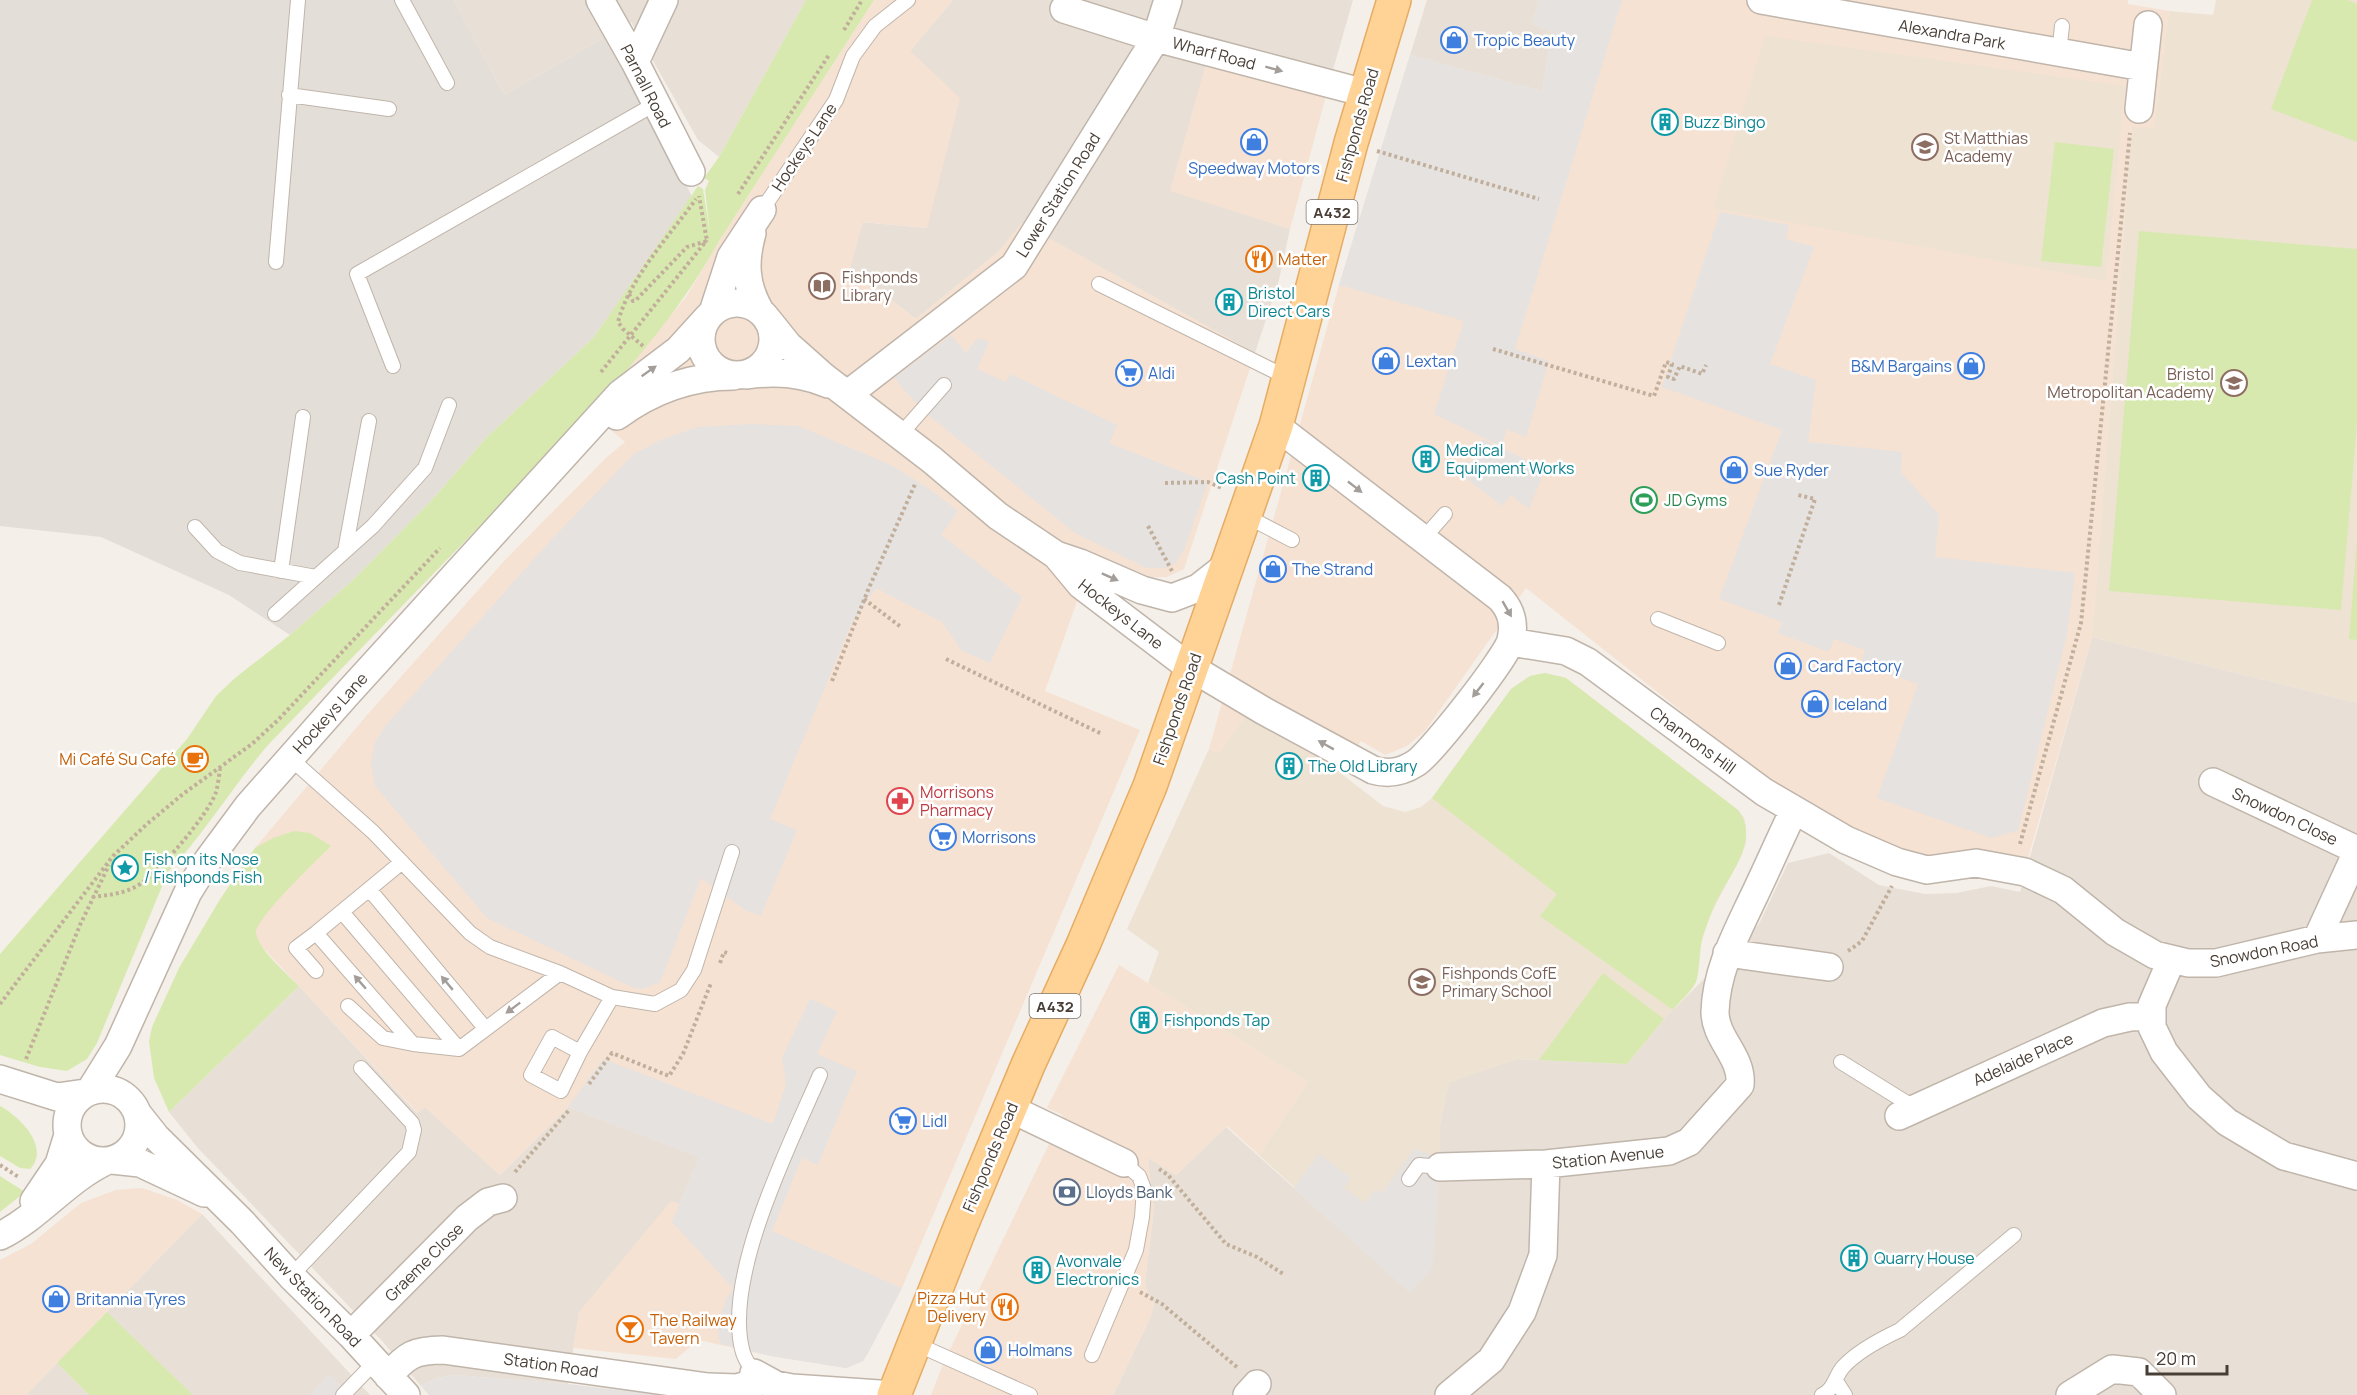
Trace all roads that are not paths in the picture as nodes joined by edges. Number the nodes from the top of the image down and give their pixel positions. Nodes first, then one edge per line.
1 (298, 0) edge
2 (402, 0) edge
3 (600, 0) edge
4 (664, 0) edge
5 (908, 0) edge
6 (1168, 0) edge
7 (1394, 0) edge
8 (1761, 0) edge
9 (1064, 9) dead end
10 (2148, 25) dead end
11 (2062, 26) dead end
12 (1156, 38) junction
13 (2059, 53) junction
14 (635, 62) junction
15 (2144, 67) junction
16 (447, 83) dead end
17 (1365, 93) junction
18 (289, 95) junction
19 (655, 104) junction
20 (389, 109) dead end
21 (2139, 109) road end
22 (695, 184) road end
23 (762, 210) junction
24 (276, 262) dead end
25 (1099, 284) dead end
26 (711, 315) junction
27 (764, 316) junction
28 (393, 366) dead end
29 (741, 375) junction
30 (1288, 378) junction
31 (944, 385) dead end
32 (848, 394) junction
33 (448, 405) dead end
34 (303, 417) dead end
35 (369, 421) dead end
36 (1276, 426) junction
37 (900, 435) junction
38 (563, 457) junction
39 (1444, 514) dead end
40 (1246, 516) junction
41 (195, 528) dead end
42 (1423, 539) junction
43 (1292, 540) dead end
44 (345, 551) junction
45 (1056, 555) junction
46 (1226, 566) junction
47 (281, 571) junction
48 (316, 577) junction
49 (275, 614) dead end
50 (1658, 619) dead end
51 (1511, 642) junction
52 (1718, 643) dead end
53 (1191, 668) junction
54 (290, 758) junction
55 (2213, 782) dead end
56 (1794, 810) junction
57 (2357, 851) edge
58 (732, 852) dead end
59 (402, 862) junction
60 (369, 889) junction
61 (342, 912) junction
62 (316, 933) junction
63 (2357, 935) edge
64 (2317, 939) junction
65 (1727, 953) junction
66 (2171, 961) junction
67 (1829, 967) road end
68 (316, 971) dead end
69 (560, 973) junction
70 (612, 997) junction
71 (138, 1000) junction
72 (348, 1006) dead end
73 (2151, 1016) junction
74 (485, 1028) junction
75 (413, 1044) junction
76 (459, 1049) junction
77 (580, 1052) dead end
78 (1841, 1062) dead end
79 (361, 1068) dead end
80 (820, 1075) dead end
81 (6, 1080) edge
82 (87, 1092) junction
83 (131, 1105) junction
84 (1011, 1109) junction
85 (1907, 1112) joint
86 (68, 1134) junction
87 (109, 1160) junction
88 (1124, 1162) joint
89 (1546, 1164) junction
90 (1440, 1167) joint
91 (2357, 1176) edge
92 (1409, 1179) dead end
93 (503, 1198) dead end
94 (218, 1200) junction
95 (0, 1228) edge
96 (2014, 1235) dead end
97 (0, 1236) edge
98 (291, 1276) junction
99 (351, 1335) junction
100 (914, 1343) junction
101 (1092, 1355) dead end
102 (390, 1377) edge
103 (760, 1377) junction
104 (1836, 1381) junction
105 (701, 1391) edge
106 (343, 1395) edge
107 (894, 1395) edge
108 (1030, 1395) edge
109 (1449, 1395) edge
110 (1822, 1395) edge
111 (1845, 1395) edge
112 (2070, 1395) edge
113 (2162, 1395) edge

1 - 18 lane
2 - 16 lane
3 - 14 street, Parnall Road
4 - 14 street
5 - 23 lane, Hockeys Lane
6 - 12 street, Lower Station Road
7 - 17 main road, Fishponds Road / A432
8 - 13 street, Alexandra Park
9 - 12 street, Wharf Road
10 - 15 street
11 - 13 lane
12 -> 17 street, Wharf Road
12 - 32 street, Lower Station Road
13 - 15 street, Alexandra Park
14 - 19 street, Parnall Road
15 - 21 street
17 - 30 main road, Fishponds Road / A432
18 - 20 lane
18 - 24 lane
19 - 22 street, Parnall Road
19 - 28 lane
23 - 26 street
23 - 27 street, Hockeys Lane
25 - 30 lane
26 - 27 street
26 - 29 street
38 -> 26 street, Hockeys Lane
27 - 29 street, Hockeys Lane
27 - 32 street, Hockeys Lane
29 - 32 street, Hockeys Lane
29 - 38 street, Hockeys Lane
30 - 36 main road, Fishponds Road / A432
31 - 37 lane
32 - 37 street, Hockeys Lane
33 - 44 lane
34 - 47 lane
35 - 44 lane
36 - 40 main road, Fishponds Road / A432
36 -> 42 street
37 - 45 street, Hockeys Lane
38 - 54 street, Hockeys Lane
39 - 42 lane
40 - 43 lane
40 - 46 main road, Fishponds Road / A432
41 - 47 lane
42 -> 51 street
44 - 48 lane
45 -> 46 street, Hockeys Lane
45 - 53 street, Hockeys Lane
46 - 53 main road, Fishponds Road / A432
47 - 48 lane
48 - 49 lane
50 - 52 lane
51 -> 53 street, Hockeys Lane
51 - 56 street, Channons Hill
53 - 84 main road, Fishponds Road / A432
54 - 59 lane
54 - 71 street, Hockeys Lane
55 - 57 street, Snowdon Close
56 - 65 street, Station Avenue
56 - 66 street, Channons Hill
57 - 64 street, Snowdon Close
58 - 70 lane
59 - 60 lane
59 - 69 lane
60 - 61 lane
74 -> 60 lane
61 - 62 lane
61 - 76 lane
62 - 68 lane
75 -> 62 lane
63 - 64 street, Snowdon Road
64 - 66 street, Snowdon Road
65 - 67 street
65 - 89 street, Station Avenue
66 - 73 street
69 - 70 lane
69 -> 74 lane
70 - 77 lane
71 - 82 street, Hockeys Lane
71 - 83 street, Hockeys Lane
72 - 75 lane
73 - 85 street, Adelaide Place
73 - 91 street
74 - 76 lane
75 - 76 lane
78 - 85 lane
79 - 98 lane
80 - 103 lane
81 - 82 street
81 - 86 street
82 - 83 street
82 - 86 street
83 - 87 street
83 - 94 street, New Station Road
84 - 88 street
84 - 100 main road, Fishponds Road / A432
86 - 87 street
86 - 95 street
87 - 94 street, New Station Road
87 - 97 street
88 - 101 lane
89 - 90 street, Station Avenue
89 - 109 street
90 - 92 lane
93 - 99 street, Graeme Close
94 - 98 street, New Station Road
96 - 104 lane
98 - 99 street, New Station Road
99 - 102 street, New Station Road
100 - 107 main road, Fishponds Road / A432
100 - 108 lane
102 - 105 street, Station Road
102 - 106 lane
103 - 105 street, Station Road
103 - 107 street
104 - 110 lane
104 - 111 lane
112 - 113 street

